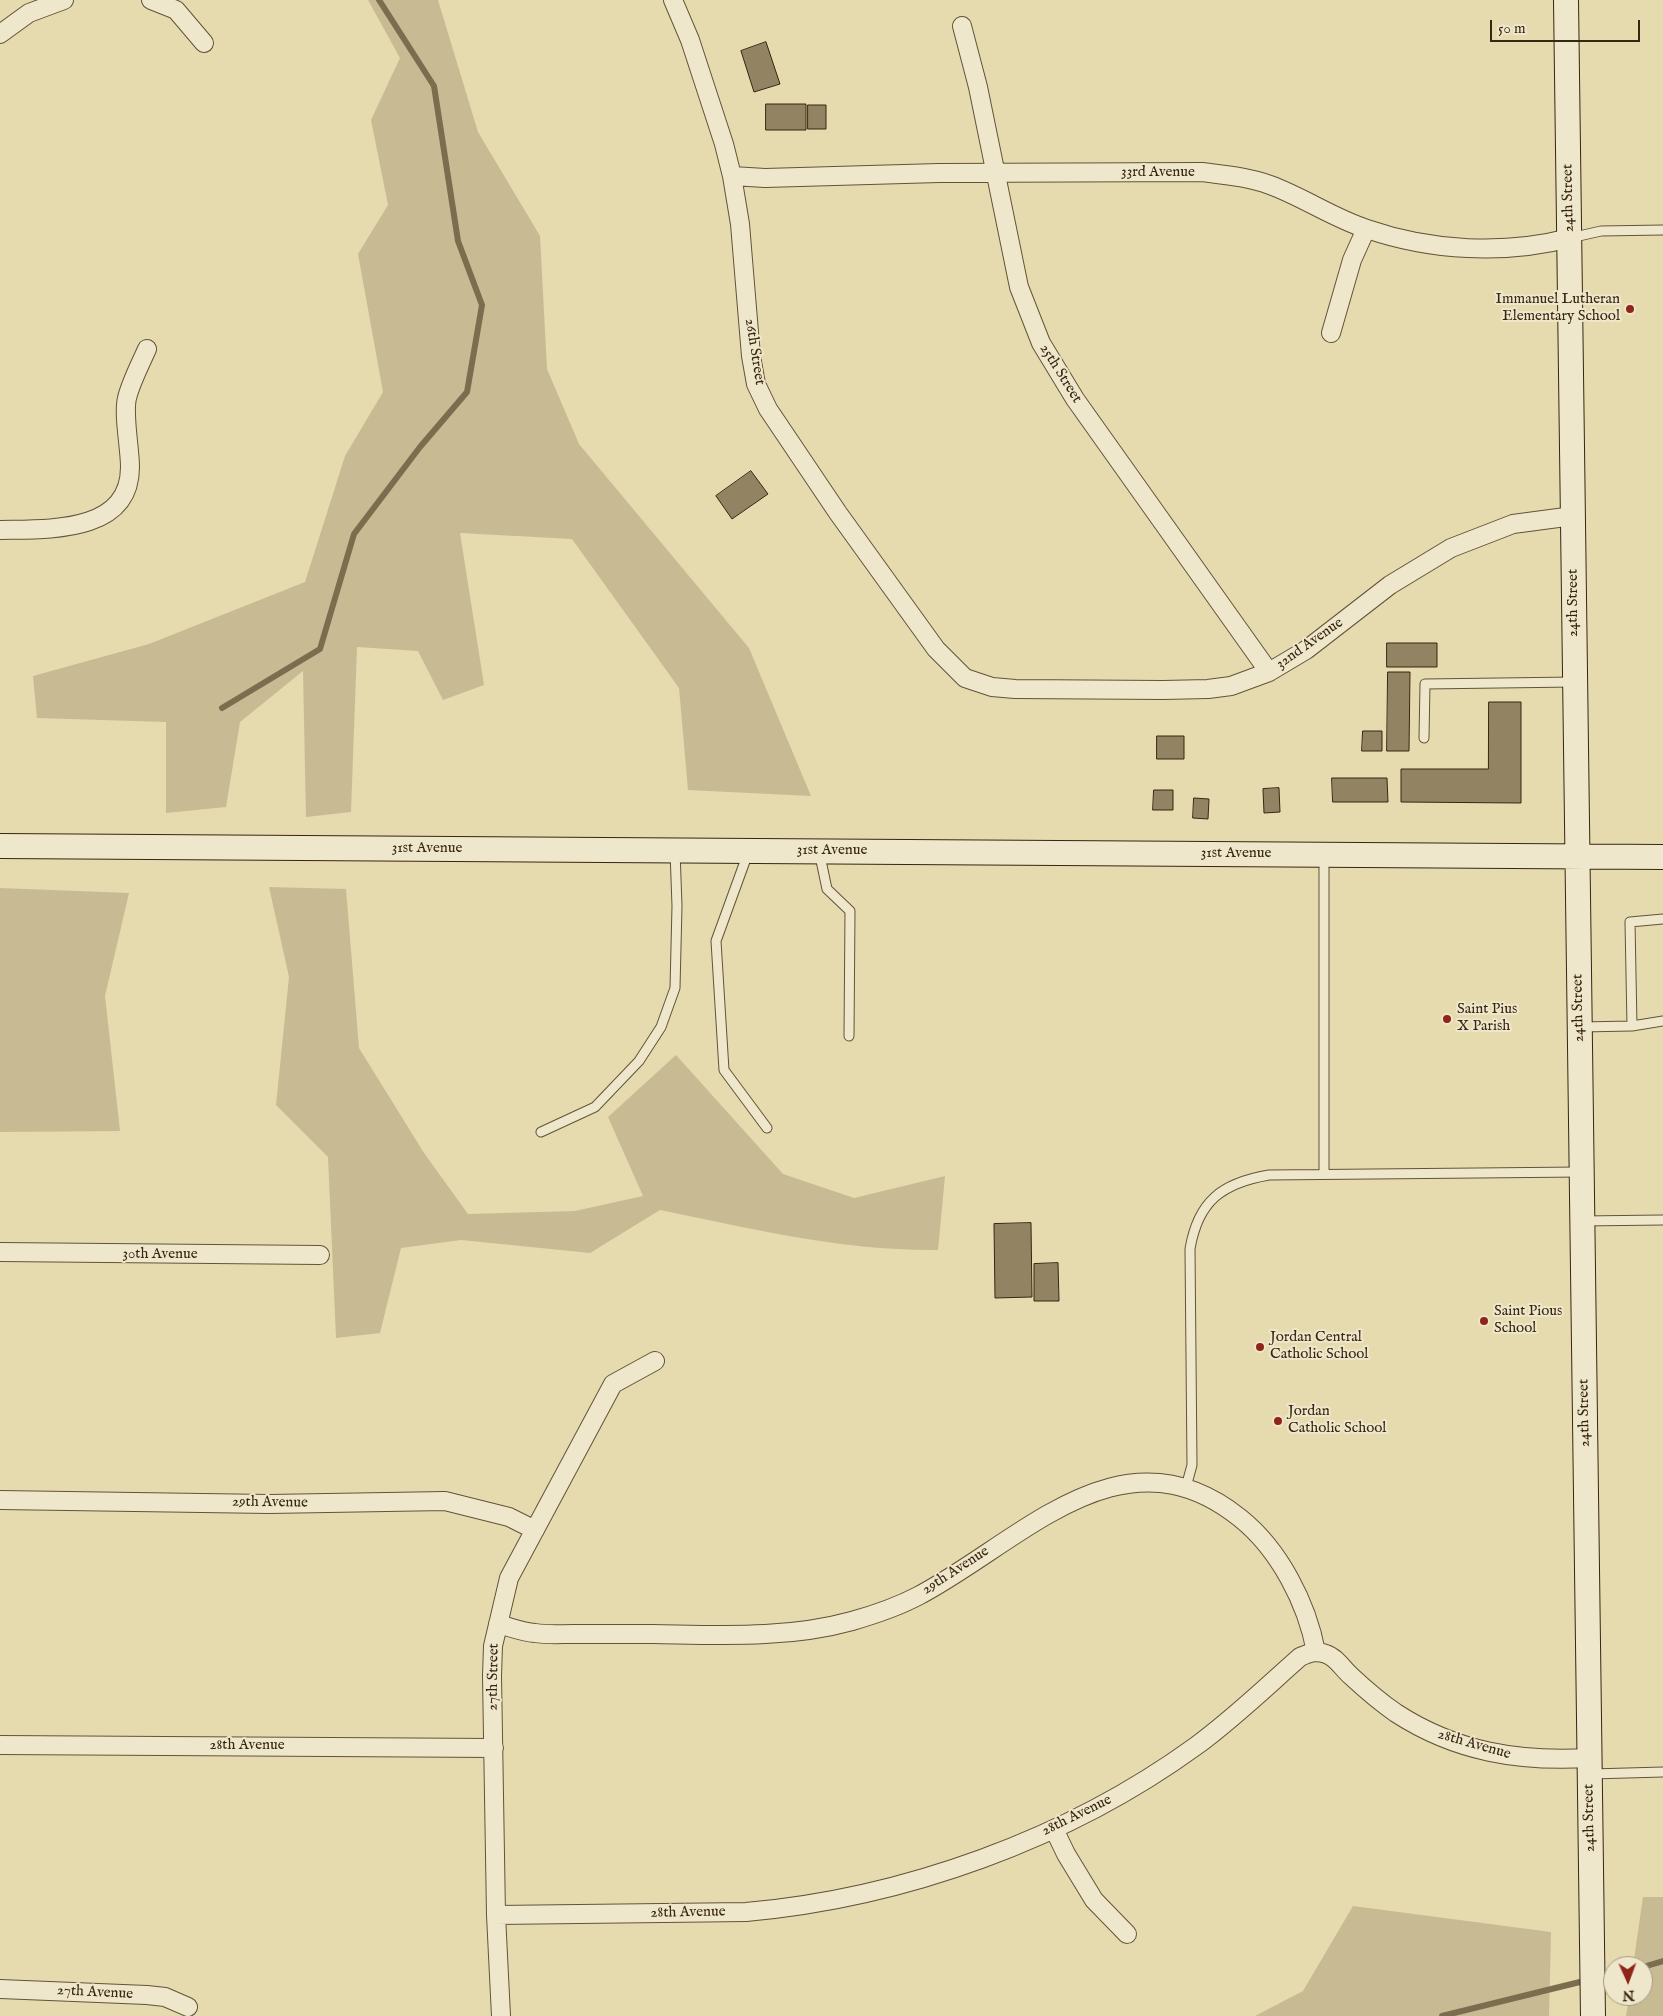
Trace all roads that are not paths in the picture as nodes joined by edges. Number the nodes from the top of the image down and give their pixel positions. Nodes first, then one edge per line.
1 (64, 0) edge
2 (151, 0) edge
3 (673, 0) edge
4 (1566, 0) edge
5 (962, 26) dead end
6 (0, 34) edge
7 (204, 43) dead end
8 (995, 174) junction
9 (732, 176) junction
10 (1366, 229) junction
11 (1663, 230) edge
12 (1570, 238) junction
13 (1331, 333) dead end
14 (147, 349) dead end
15 (1573, 516) junction
16 (0, 530) edge
17 (1268, 672) junction
18 (965, 678) joint
19 (1574, 682) junction
20 (1424, 738) dead end
21 (0, 846) edge
22 (675, 850) junction
23 (749, 851) junction
24 (819, 851) junction
25 (1324, 854) junction
26 (1577, 856) junction
27 (1663, 856) edge
28 (1663, 919) edge
29 (1663, 1021) edge
30 (1632, 1026) junction
31 (1579, 1027) junction
32 (849, 1036) dead end
33 (767, 1128) dead end
34 (541, 1132) dead end
35 (1581, 1172) junction
36 (1324, 1173) junction
37 (1663, 1220) edge
38 (1582, 1221) junction
39 (0, 1252) edge
40 (320, 1255) dead end
41 (655, 1361) dead end
42 (1186, 1486) junction
43 (0, 1500) edge
44 (535, 1530) junction
45 (498, 1624) junction
46 (1316, 1652) junction
47 (0, 1745) edge
48 (494, 1748) junction
49 (1589, 1766) junction
50 (1663, 1772) edge
51 (1054, 1829) junction
52 (496, 1916) junction
53 (1127, 1934) dead end
54 (0, 1989) edge
55 (188, 2007) dead end
56 (501, 2016) edge
57 (1593, 2016) edge

1 - 6 street
2 - 7 street
3 - 9 street, 26th Street
4 - 12 street, 24th Street
5 - 8 street, 25th Street
8 - 9 street, 33rd Avenue
8 - 10 street, 33rd Avenue
8 - 17 street, 25th Street
9 - 18 street, 26th Street
10 - 12 street, 33rd Avenue
10 - 13 street
11 - 12 lane
12 - 15 street, 24th Street
14 - 16 street
15 - 17 street, 32nd Avenue
15 - 19 street, 24th Street
17 - 18 street, 32nd Avenue
19 - 20 lane
19 - 26 street, 24th Street
21 - 22 street, 31st Avenue
22 - 23 street, 31st Avenue
22 - 34 lane
23 - 24 street, 31st Avenue
23 - 33 lane
24 - 25 street, 31st Avenue
24 - 32 lane
25 - 26 street, 31st Avenue
25 - 36 lane
26 - 27 street, 31st Avenue
26 - 31 street, 24th Street
28 - 30 lane
29 - 30 lane
30 - 31 lane
31 - 35 street, 24th Street
35 - 36 lane
35 - 38 street, 24th Street
36 - 42 lane
37 - 38 lane
38 - 49 street, 24th Street
39 - 40 street, 30th Avenue
41 - 44 street, 27th Street
42 - 45 street, 29th Avenue
42 - 46 street, 29th Avenue
43 - 44 street, 29th Avenue
44 - 45 street, 27th Street
45 - 48 street, 27th Street
46 - 49 street, 28th Avenue
46 - 51 street, 28th Avenue
47 - 48 street, 28th Avenue
48 - 52 street, 27th Street
49 - 50 lane
49 - 57 street, 24th Street
51 - 52 street, 28th Avenue
51 - 53 street
52 - 56 street, 27th Street
54 - 55 street, 27th Avenue

